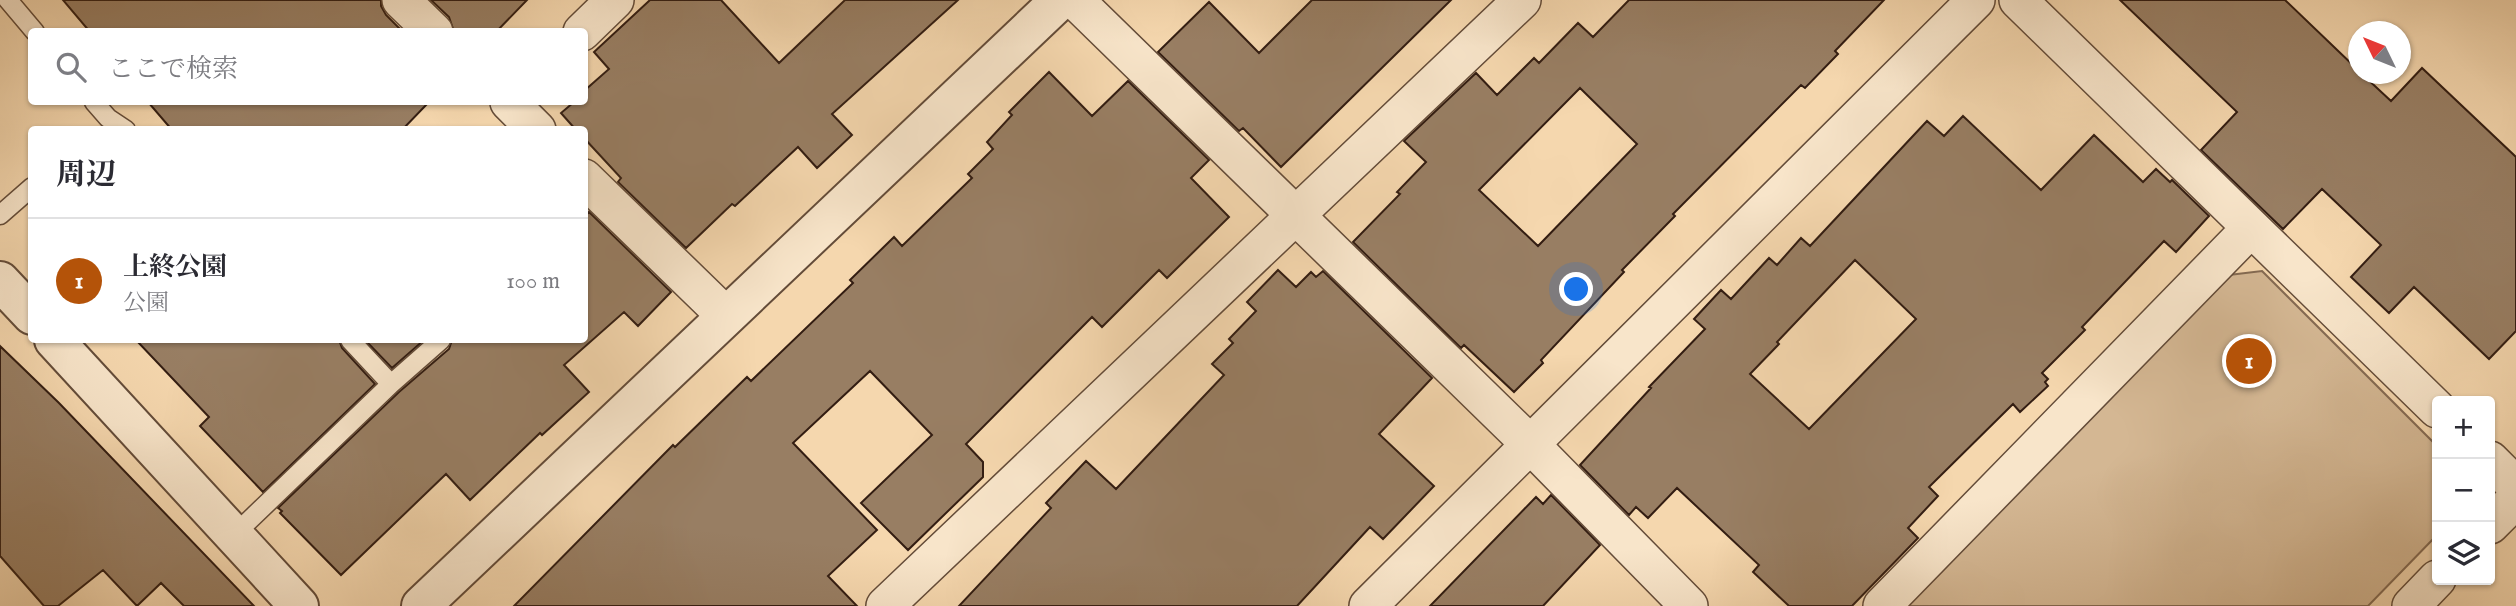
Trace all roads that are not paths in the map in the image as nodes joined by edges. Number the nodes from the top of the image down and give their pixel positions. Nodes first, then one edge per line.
1 (8, 0) edge
2 (401, 0) edge
3 (615, 0) edge
4 (1060, 0) edge
5 (1075, 0) edge
6 (1522, 0) edge
7 (1976, 0) edge
8 (2018, 0) edge
9 (32, 28) edge
10 (430, 28) edge
11 (586, 28) edge
12 (95, 105) edge
13 (512, 105) edge
14 (102, 124) edge
15 (533, 126) edge
16 (588, 182) edge
17 (28, 190) edge
18 (1296, 214) junction
19 (0, 215) edge
20 (2251, 228) junction
21 (0, 281) edge
22 (28, 311) edge
23 (726, 316) junction
24 (57, 343) edge
25 (353, 343) edge
26 (439, 343) edge
27 (391, 384) junction
28 (2432, 404) edge
29 (1530, 444) junction
30 (2495, 465) edge
31 (2516, 486) edge
32 (2516, 499) edge
33 (2493, 522) edge
34 (234, 536) junction
35 (2432, 584) edge
36 (299, 606) edge
37 (421, 606) edge
38 (884, 606) edge
39 (1368, 606) edge
40 (1689, 606) edge
41 (1882, 606) edge
42 (2411, 606) edge

1 - 9 lane
2 - 10 street
3 - 11 street
4 - 23 street
5 - 18 street
6 - 18 street
7 - 29 street
8 - 20 street
12 - 14 lane
13 - 15 street
16 - 23 street
17 - 19 lane
18 - 29 street
18 - 38 street
20 - 28 street
20 - 41 street
21 - 22 street
23 - 37 street
24 - 34 street
25 - 27 lane
26 - 27 lane
27 - 34 lane
29 - 39 street
29 - 40 street
30 - 31 street
32 - 33 street
34 - 36 street
35 - 42 street

